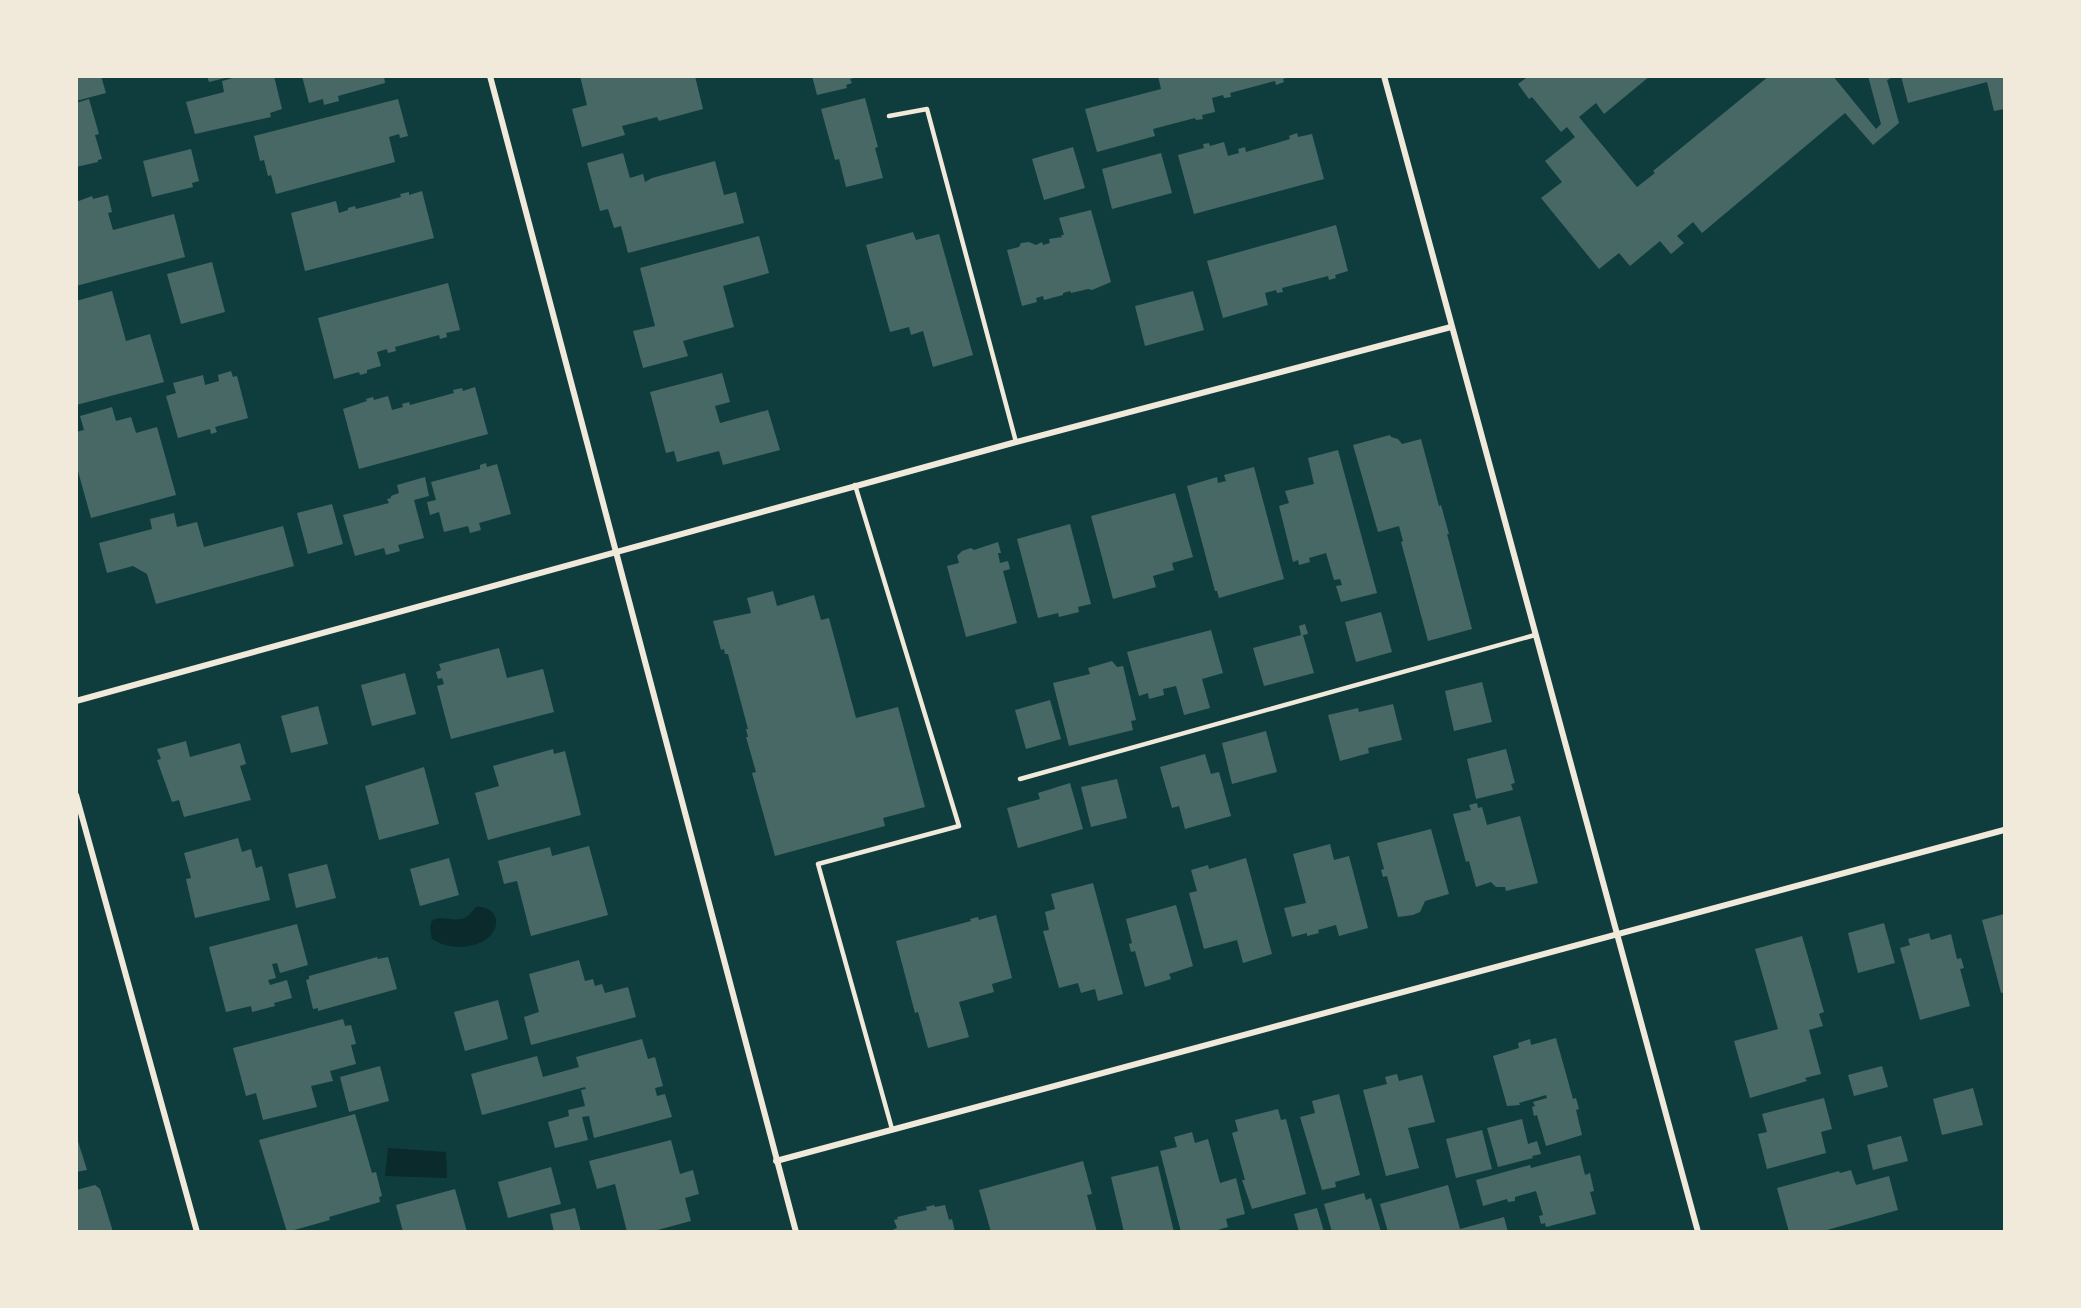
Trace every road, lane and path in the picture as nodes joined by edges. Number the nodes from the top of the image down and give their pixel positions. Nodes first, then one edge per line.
1 (490, 76) edge
2 (1384, 76) edge
3 (890, 116) dead end
4 (1451, 327) junction
5 (1016, 442) junction
6 (855, 485) junction
7 (615, 551) junction
8 (1535, 635) junction
9 (76, 701) edge
10 (1020, 779) dead end
11 (76, 795) edge
12 (2004, 830) edge
13 (1616, 934) junction
14 (892, 1129) junction
15 (776, 1161) junction
16 (197, 1232) edge
17 (796, 1232) edge
18 (1698, 1232) edge

1 - 7 street
2 - 4 street
3 - 5 lane
4 - 5 street
4 - 8 street
5 - 6 street
6 - 7 street
6 - 14 lane
7 - 9 street
7 - 15 street
8 - 10 lane
8 - 13 street
11 - 16 street
12 - 13 street
13 - 14 street
13 - 18 street
14 - 15 street
15 - 17 street

